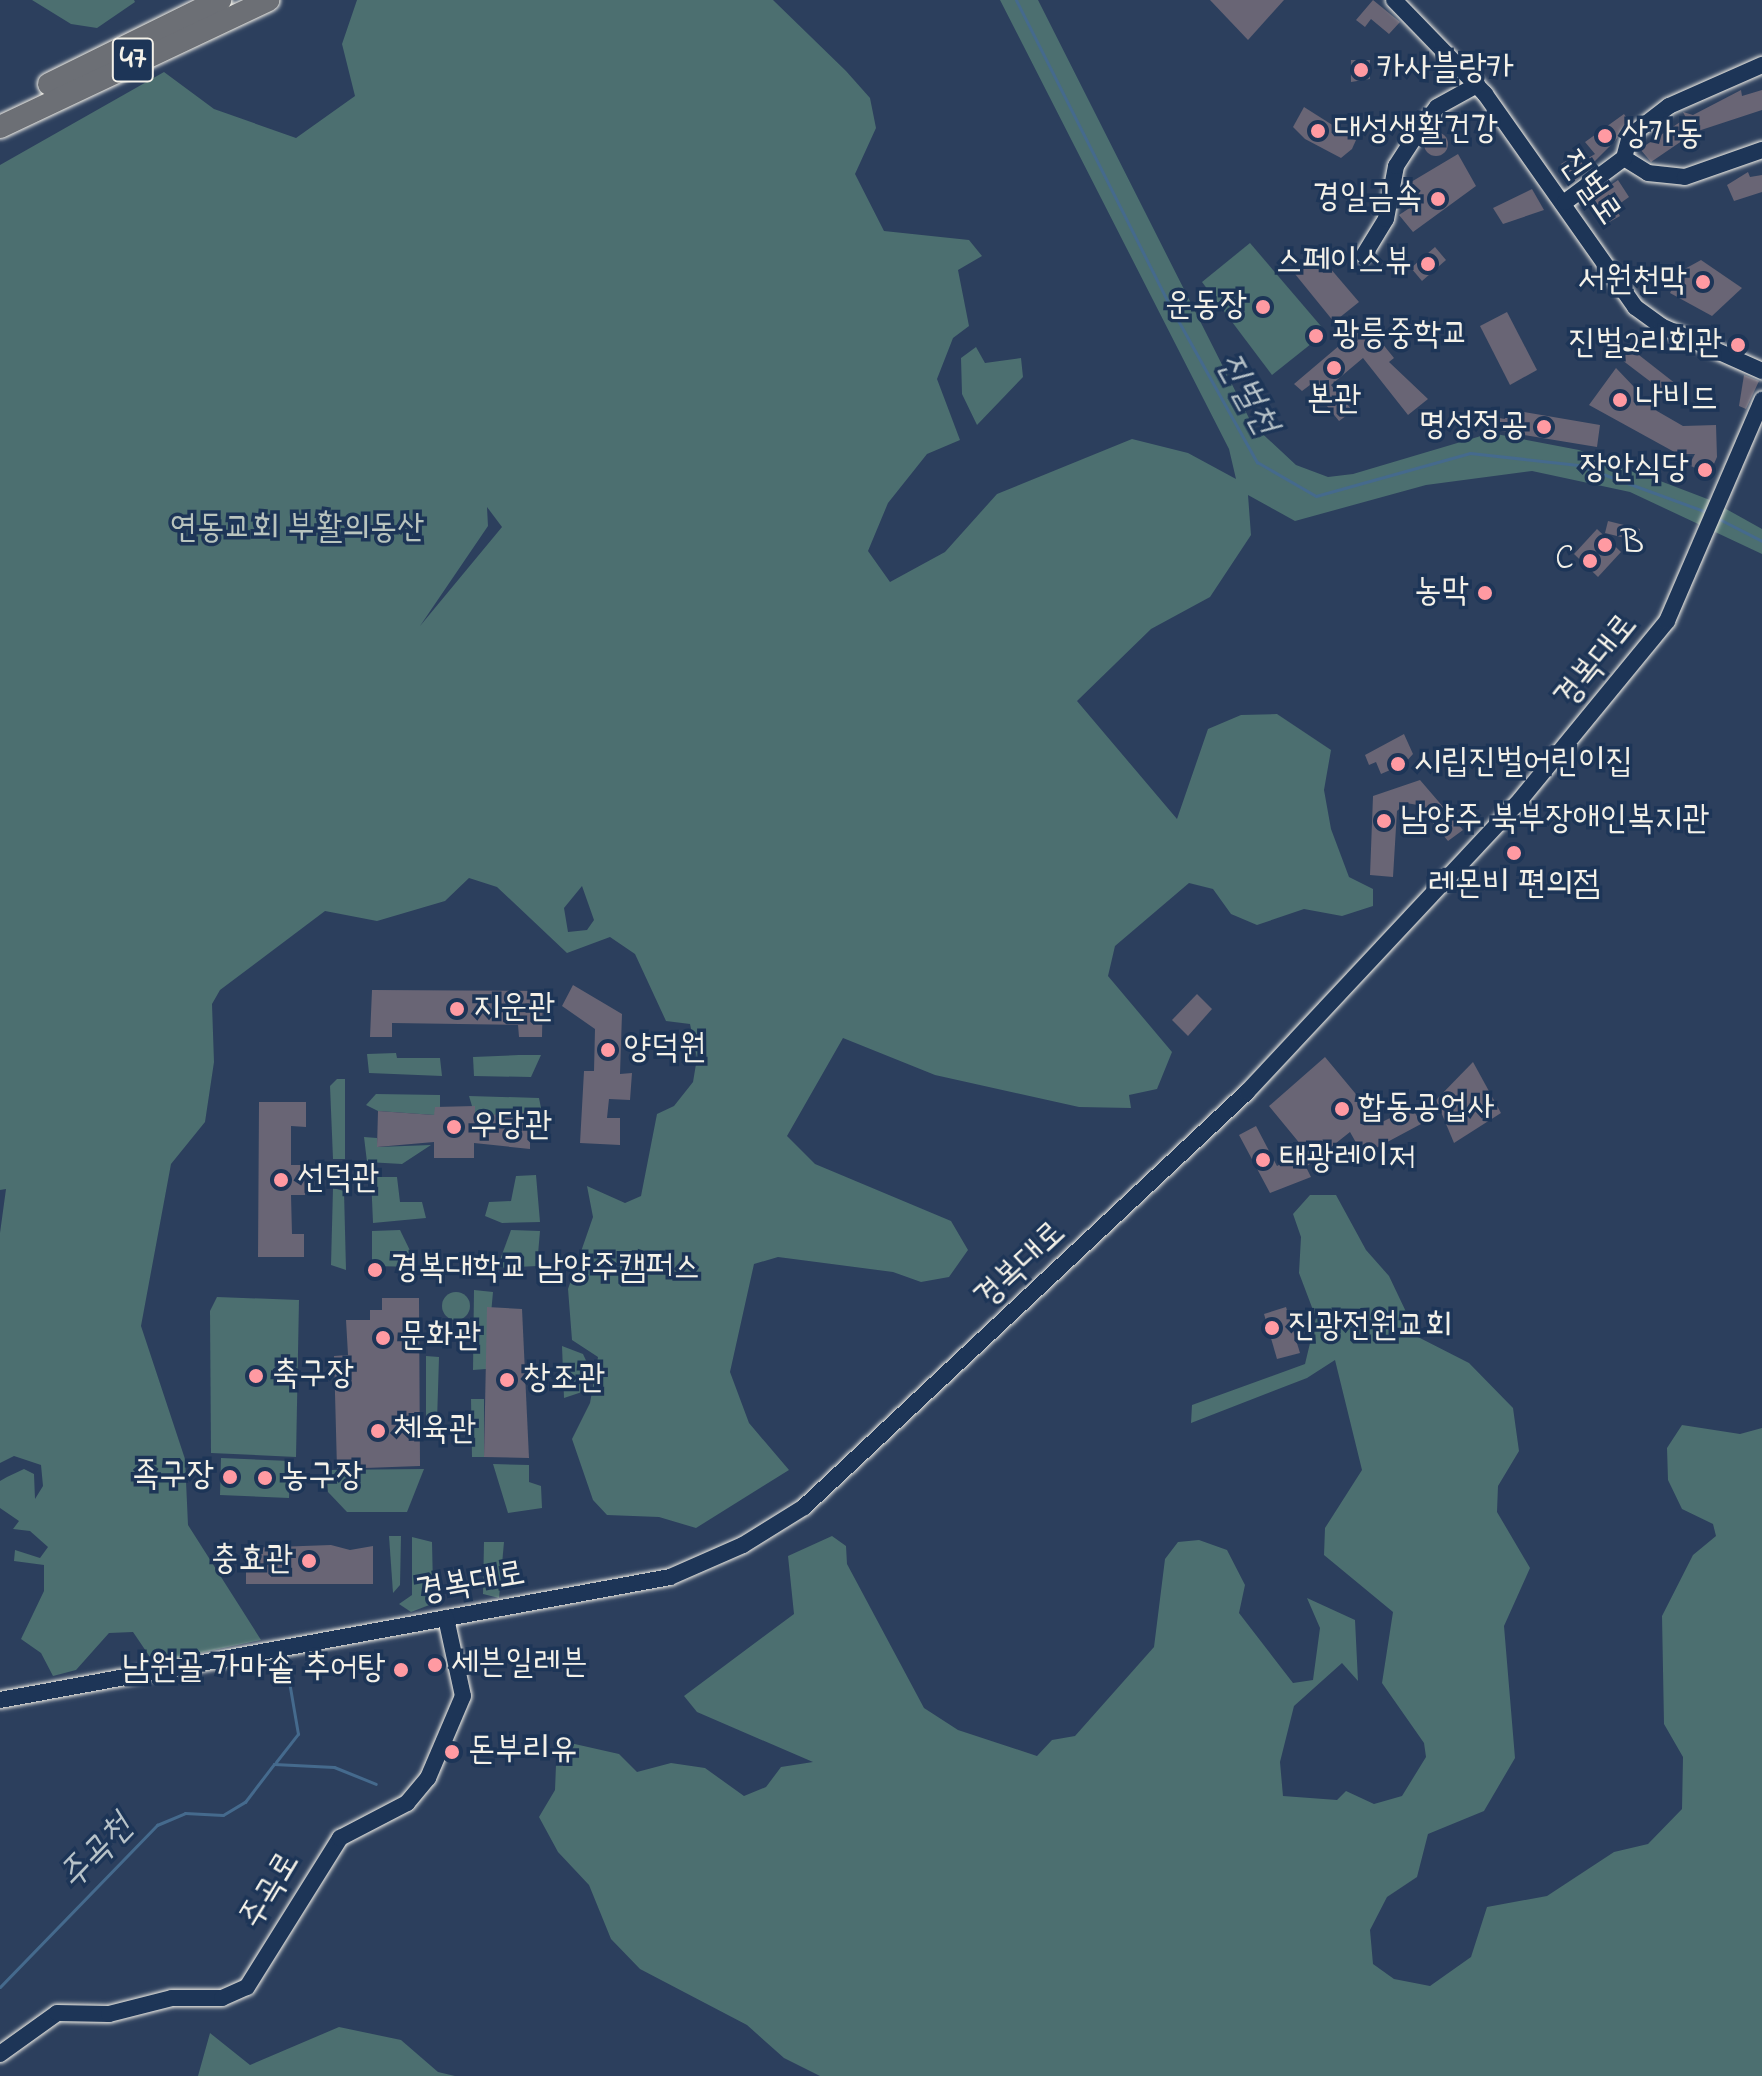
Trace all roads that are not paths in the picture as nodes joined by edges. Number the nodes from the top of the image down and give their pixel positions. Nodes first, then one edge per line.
1 (220, 0) edge
2 (269, 0) edge
3 (1394, 0) edge
4 (1762, 65) edge
5 (1477, 85) junction
6 (0, 112) edge
7 (0, 127) edge
8 (1762, 150) edge
9 (1624, 158) junction
10 (1565, 202) junction
11 (1364, 255) dead end
12 (1762, 371) edge
13 (1762, 400) edge
14 (446, 1618) junction
15 (0, 1700) edge
16 (0, 2054) edge

1 - 6 highway, 47
2 - 7 highway, 47
3 - 5 street, 진벌로
4 - 9 street
5 - 10 street, 진벌로
5 - 11 street
8 - 9 street
9 - 10 street
10 - 12 street, 진벌로
13 - 14 street, 경복대로
14 - 15 street, 경복대로
14 - 16 street, 주곡로

